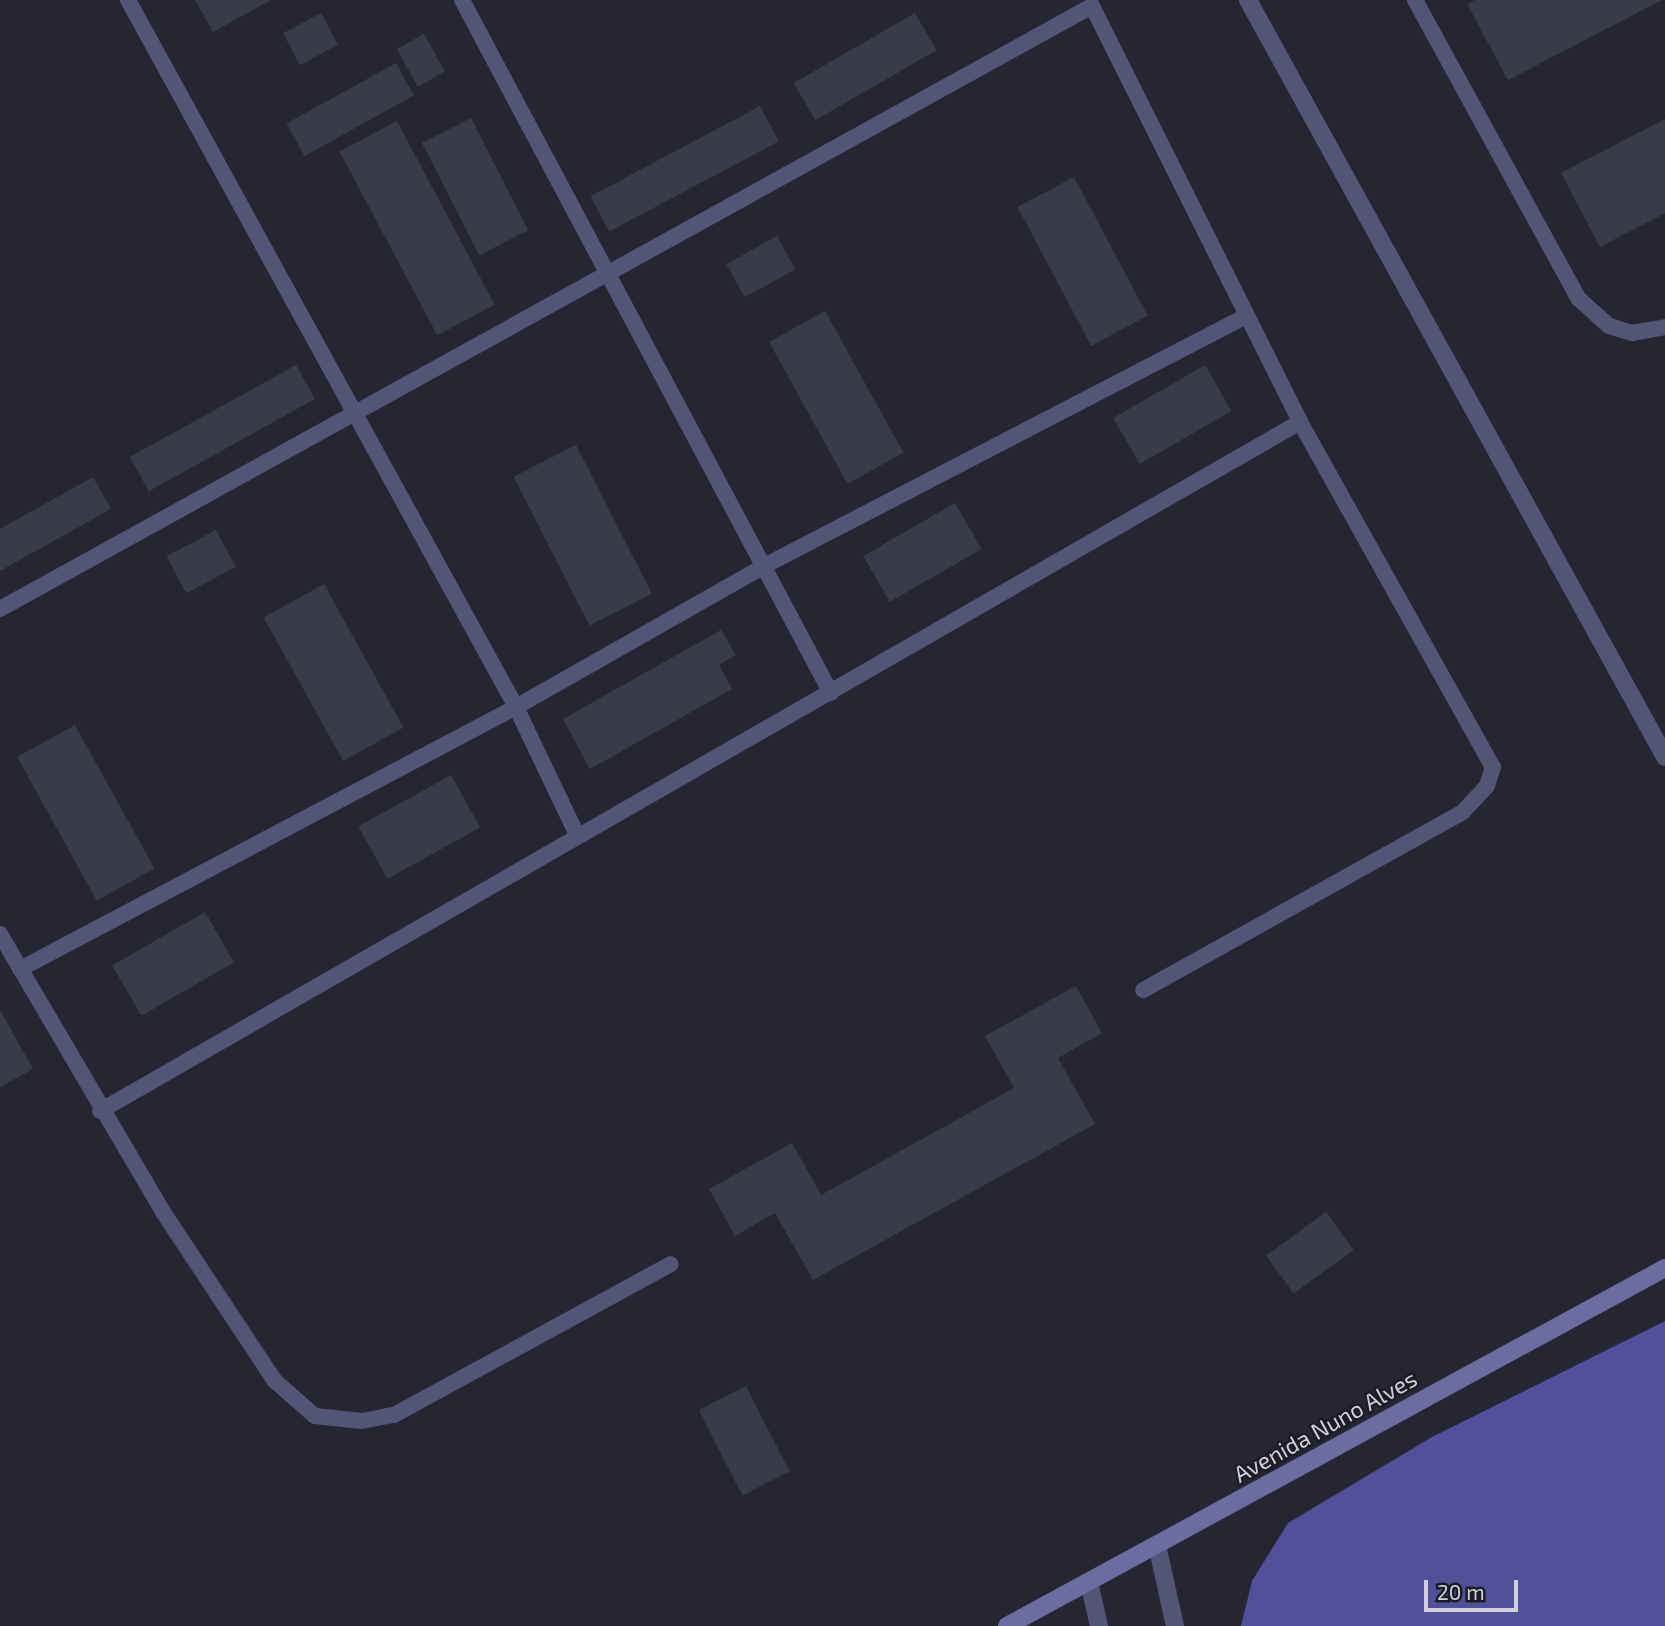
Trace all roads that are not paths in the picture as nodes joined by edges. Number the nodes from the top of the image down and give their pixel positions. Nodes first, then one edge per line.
1 (128, 0) edge
2 (462, 0) edge
3 (1248, 0) edge
4 (1415, 0) edge
5 (1090, 3) edge
6 (607, 274) junction
7 (1246, 316) junction
8 (1665, 327) edge
9 (351, 415) junction
10 (1300, 422) junction
11 (768, 564) junction
12 (0, 609) edge
13 (831, 693) junction
14 (516, 707) junction
15 (1665, 757) edge
16 (576, 833) junction
17 (0, 934) edge
18 (20, 969) junction
19 (1143, 990) dead end
20 (100, 1111) junction
21 (671, 1264) dead end
22 (1665, 1268) edge
23 (1157, 1545) junction
24 (1089, 1582) junction
25 (1007, 1626) edge
26 (1099, 1626) edge
27 (1175, 1626) edge

1 - 9 lane
2 - 6 lane
3 - 15 street
4 - 8 lane
5 - 6 lane
5 - 7 lane
6 - 9 lane
6 - 11 lane
7 - 10 lane
7 - 11 lane
9 - 12 lane
9 - 14 lane
10 - 13 lane
10 - 19 lane
11 - 13 lane
11 - 14 lane
13 - 16 lane
14 - 16 lane
14 - 18 lane
16 - 20 lane
17 - 18 lane
18 - 20 lane
20 - 21 lane
22 - 23 street, Avenida Nuno Alves
23 - 24 street, Avenida Nuno Alves
23 - 27 street
24 - 25 street, Avenida Nuno Alves
24 - 26 street

